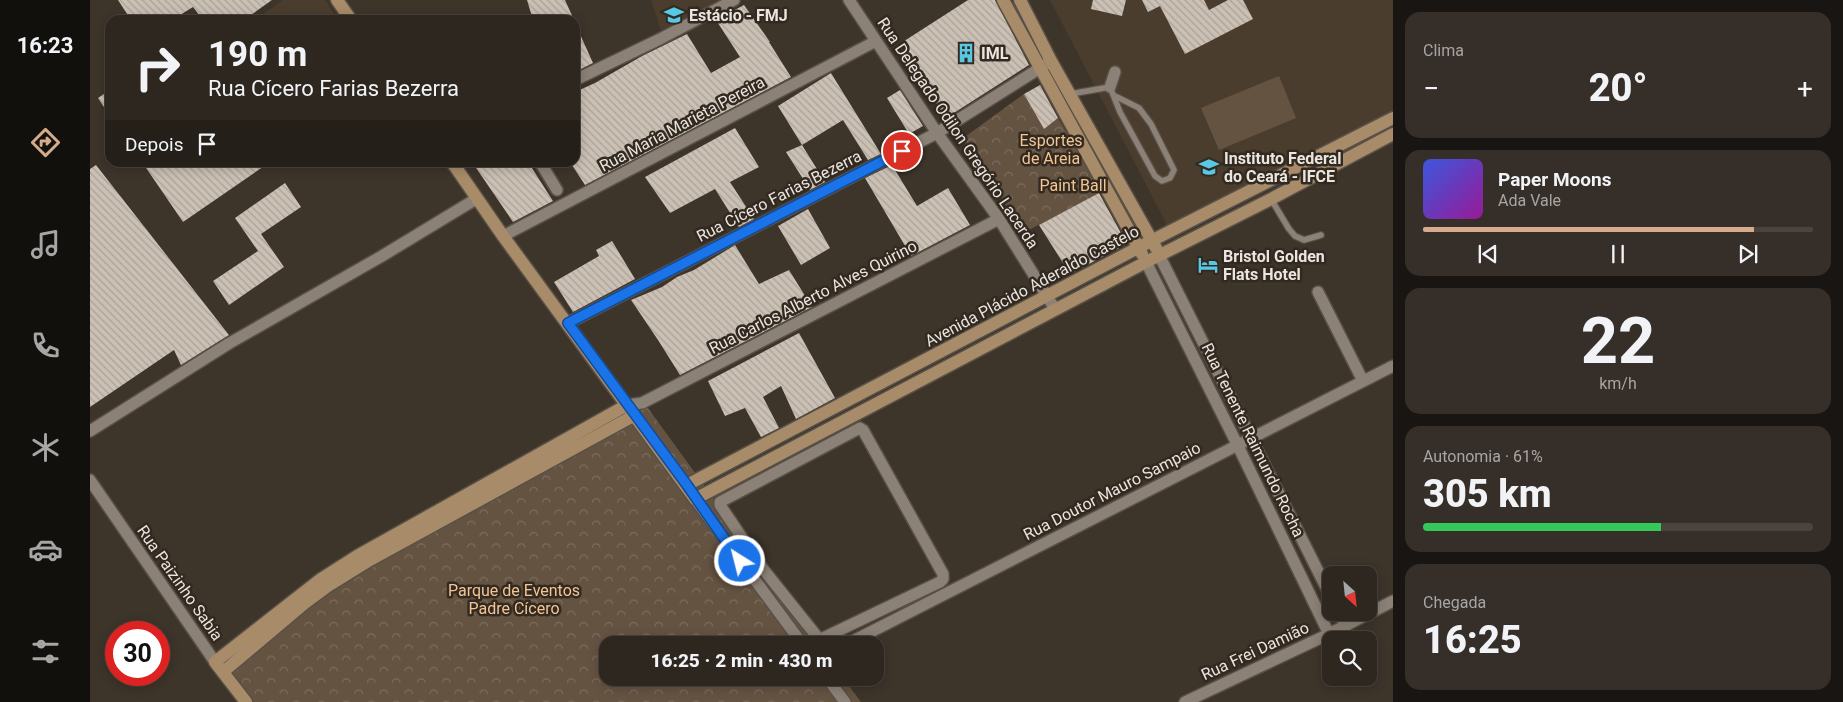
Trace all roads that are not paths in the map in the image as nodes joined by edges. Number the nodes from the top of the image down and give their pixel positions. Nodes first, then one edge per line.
1 (337, 0) edge
2 (734, 0) edge
3 (849, 0) edge
4 (1002, 0) edge
5 (1020, 0) edge
6 (348, 15) edge
7 (876, 41) junction
8 (1051, 61) junction
9 (1039, 68) junction
10 (1115, 72) dead end
11 (580, 78) edge
12 (1112, 91) junction
13 (1070, 94) junction
14 (1393, 118) edge
15 (937, 133) junction
16 (1393, 134) edge
17 (455, 167) edge
18 (543, 167) edge
19 (557, 190) dead end
20 (476, 199) junction
21 (1271, 199) junction
22 (999, 219) junction
23 (1321, 235) dead end
24 (503, 236) junction
25 (1152, 241) junction
26 (1139, 248) junction
27 (1160, 255) junction
28 (1146, 262) junction
29 (1318, 292) dead end
30 (1047, 297) junction
31 (1055, 309) junction
32 (568, 323) junction
33 (1205, 346) junction
34 (1192, 353) junction
35 (1393, 366) edge
36 (1363, 381) junction
37 (844, 403) junction
38 (631, 410) junction
39 (851, 416) junction
40 (90, 431) edge
41 (1251, 438) junction
42 (1238, 446) junction
43 (90, 480) edge
44 (687, 485) junction
45 (696, 499) junction
46 (763, 569) junction
47 (752, 576) junction
48 (1322, 579) edge
49 (1393, 601) edge
50 (1344, 621) edge
51 (1346, 626) junction
52 (1328, 631) edge
53 (1335, 631) edge
54 (796, 636) edge
55 (863, 636) edge
56 (1322, 637) edge
57 (219, 667) junction
58 (833, 686) edge
59 (1198, 699) edge
60 (246, 702) edge
61 (845, 702) edge
62 (1184, 702) edge

1 - 6 street
2 - 11 street
3 - 7 street, Rua Delegado Odilon Gregório Lacerda
4 - 9 street
5 - 8 street
7 - 15 street, Rua Delegado Odilon Gregório Lacerda
7 - 24 street, Rua Maria Marieta Pereira
8 - 9 street, Rua Cícero Farias Bezerra
8 - 13 street
9 - 15 street, Rua Cícero Farias Bezerra
9 - 26 street
10 - 12 street
12 - 12 lane
12 - 13 lane
13 - 25 street
14 - 25 street, Avenida Plácido Aderaldo Castelo
15 - 22 street, Rua Delegado Odilon Gregório Lacerda
15 - 32 street, Rua Cícero Farias Bezerra
16 - 21 street, Avenida Plácido Aderaldo Castelo
17 - 20 street
18 - 19 street
20 - 24 street
20 - 40 street
21 - 23 lane
21 - 27 street, Avenida Plácido Aderaldo Castelo
22 - 30 street, Rua Delegado Odilon Gregório Lacerda
22 - 38 street, Rua Carlos Alberto Alves Quirino
24 - 32 street
25 - 26 street, Avenida Plácido Aderaldo Castelo
25 - 27 street
26 - 28 street
26 - 30 street, Avenida Plácido Aderaldo Castelo
27 - 28 street, Avenida Plácido Aderaldo Castelo
27 - 33 street, Rua Tenente Raimundo Rocha
28 - 31 street, Avenida Plácido Aderaldo Castelo
28 - 34 street, Rua Tenente Raimundo Rocha
29 - 36 street
30 - 31 street, Rua Delegado Odilon Gregório Lacerda
30 - 37 street, Avenida Plácido Aderaldo Castelo
31 - 39 street, Avenida Plácido Aderaldo Castelo
32 - 38 street
33 - 34 street
33 - 41 street, Rua Tenente Raimundo Rocha
34 - 42 street, Rua Tenente Raimundo Rocha
35 - 36 street, Rua Doutor Mauro Sampaio
36 - 41 street, Rua Doutor Mauro Sampaio
37 - 39 street
37 - 44 street, Avenida Plácido Aderaldo Castelo
38 - 44 street
38 - 57 street
39 - 45 street, Avenida Plácido Aderaldo Castelo
41 - 42 street, Rua Doutor Mauro Sampaio
41 - 48 street, Rua Tenente Raimundo Rocha
42 - 52 street, Rua Tenente Raimundo Rocha
42 - 55 street, Rua Doutor Mauro Sampaio
43 - 57 street, Rua Paizinho Sabia
44 - 45 street
45 - 47 street
46 - 46 street
46 - 47 street
47 - 54 street
49 - 51 street, Rua Frei Damião
50 - 51 street
51 - 53 street, Rua Frei Damião
56 - 59 street, Rua Frei Damião
57 - 60 street, Rua Paizinho Sabia
58 - 61 street
59 - 62 street, Rua Frei Damião

